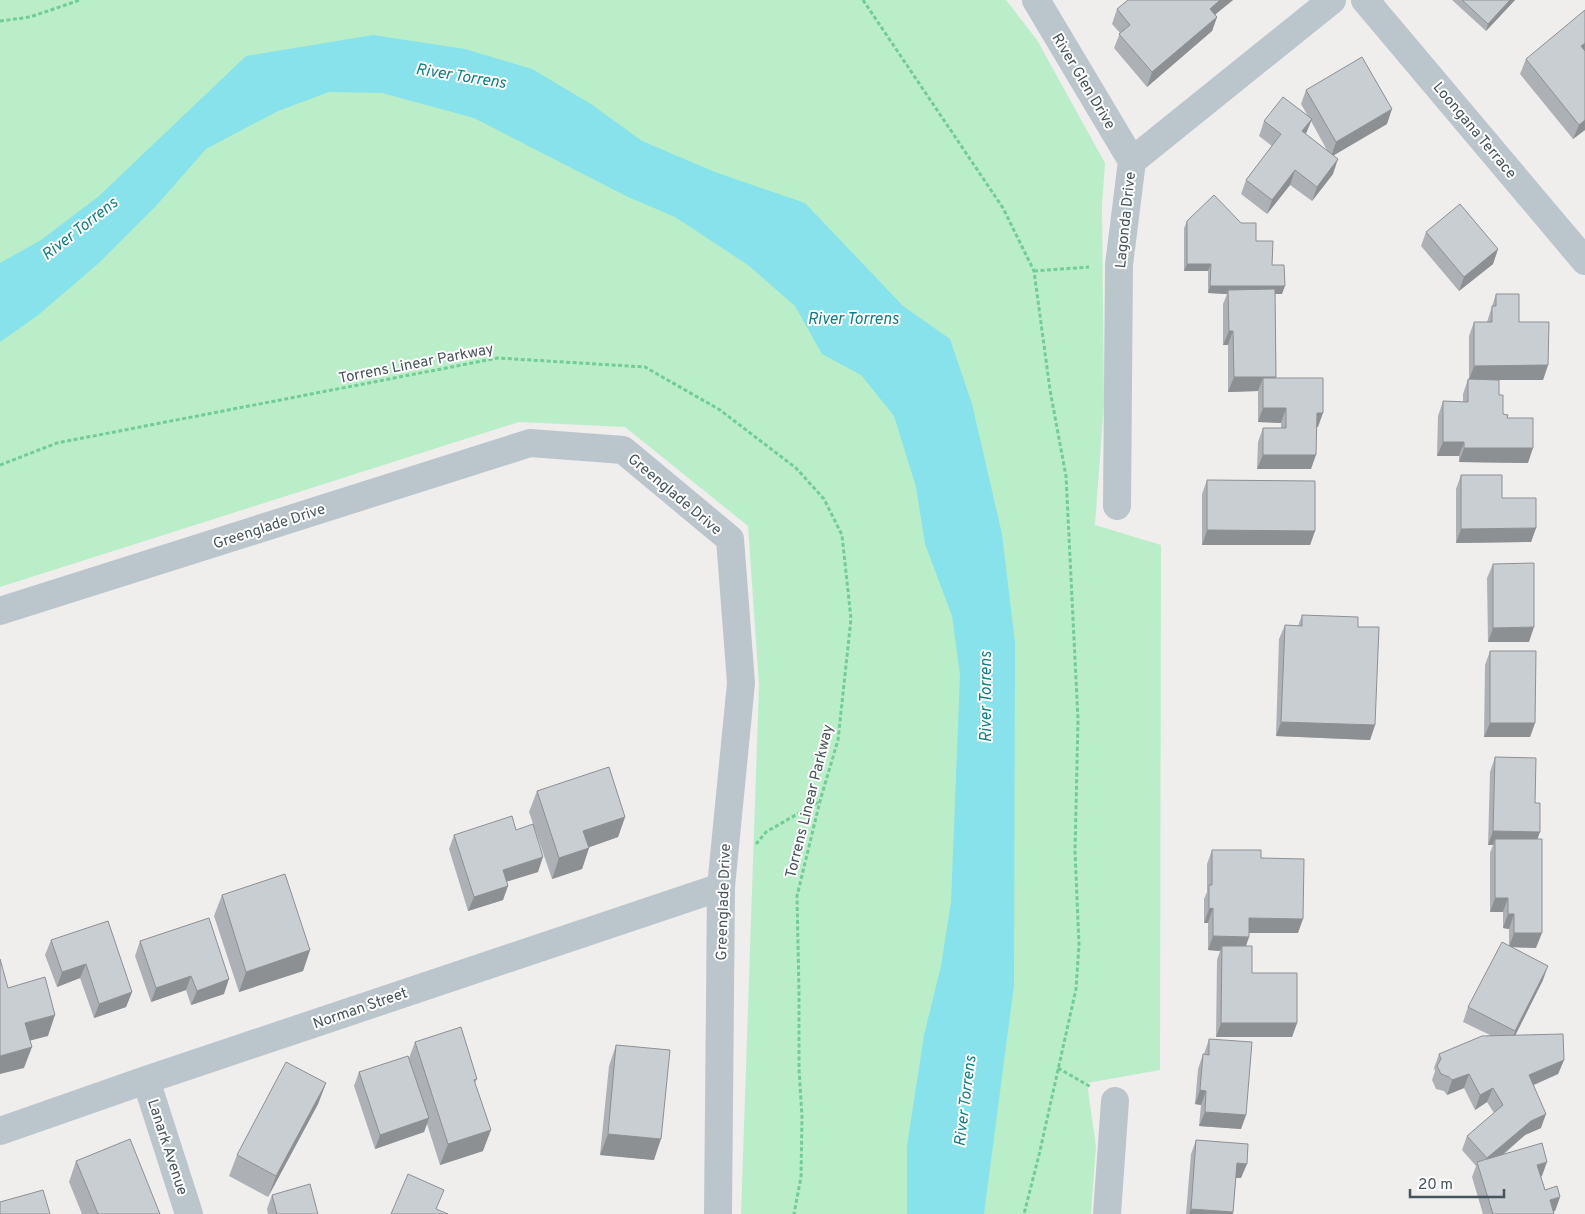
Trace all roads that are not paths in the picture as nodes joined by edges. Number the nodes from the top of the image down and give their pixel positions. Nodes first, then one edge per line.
1 (1036, 0) edge
2 (1332, 0) edge
3 (1365, 0) edge
4 (1132, 161) junction
5 (1585, 261) edge
6 (1117, 506) dead end
7 (0, 611) edge
8 (721, 886) junction
9 (146, 1080) junction
10 (1115, 1102) road end
11 (0, 1131) edge
12 (189, 1214) edge
13 (718, 1214) edge
14 (1107, 1214) edge

1 - 4 street, River Glen Drive
2 - 4 street, Lagonda Drive
3 - 5 street, Loongana Terrace
4 - 6 street, Lagonda Drive
7 - 8 street, Greenglade Drive
8 - 9 street, Norman Street
8 - 13 street, Greenglade Drive
9 - 11 street, Norman Street
9 - 12 street, Lanark Avenue
10 - 14 street

